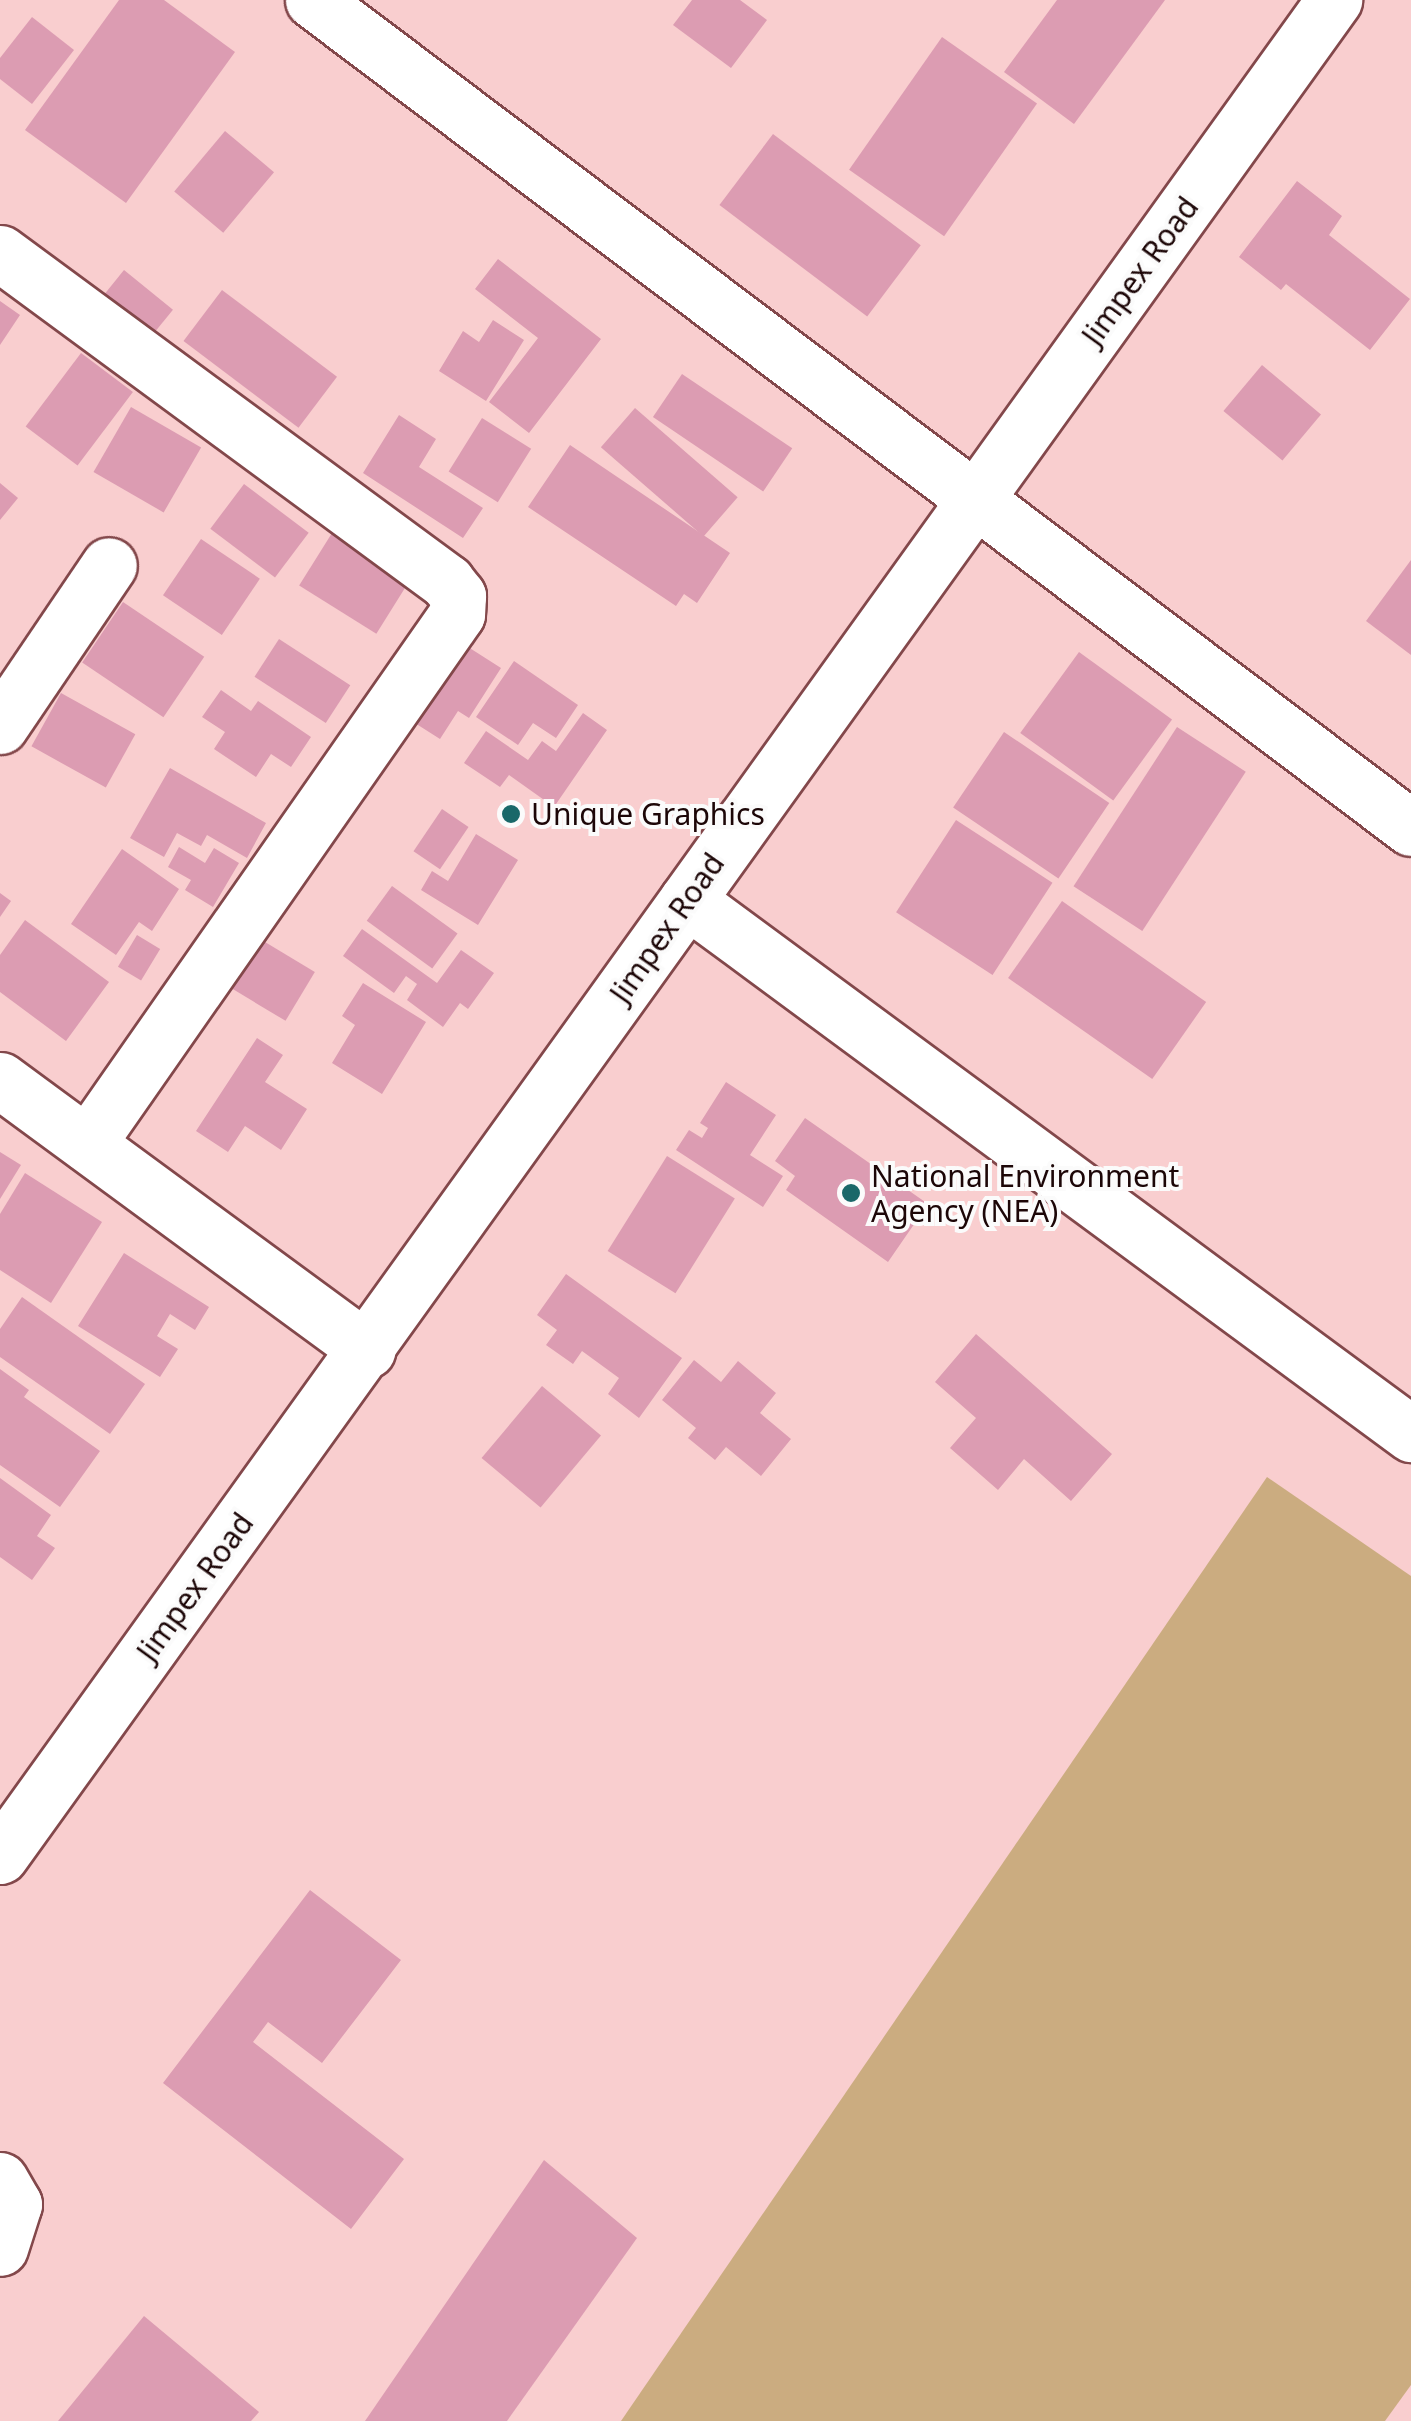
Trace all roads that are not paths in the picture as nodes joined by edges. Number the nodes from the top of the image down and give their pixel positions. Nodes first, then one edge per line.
1 (313, 0) edge
2 (1334, 0) edge
3 (0, 253) edge
4 (977, 499) junction
5 (109, 564) dead end
6 (0, 726) edge
7 (1411, 828) edge
8 (686, 900) junction
9 (0, 1080) edge
10 (87, 1144) junction
11 (367, 1350) junction
12 (1411, 1434) edge
13 (0, 1856) edge
14 (0, 2180) edge
15 (0, 2248) edge

1 - 4 street
2 - 4 street, Jimpex Road
3 - 10 street
4 - 7 street
4 - 8 street, Jimpex Road
5 - 6 street
8 - 11 street, Jimpex Road
8 - 12 street
9 - 10 street
10 - 11 street
11 - 13 street, Jimpex Road
14 - 15 street

